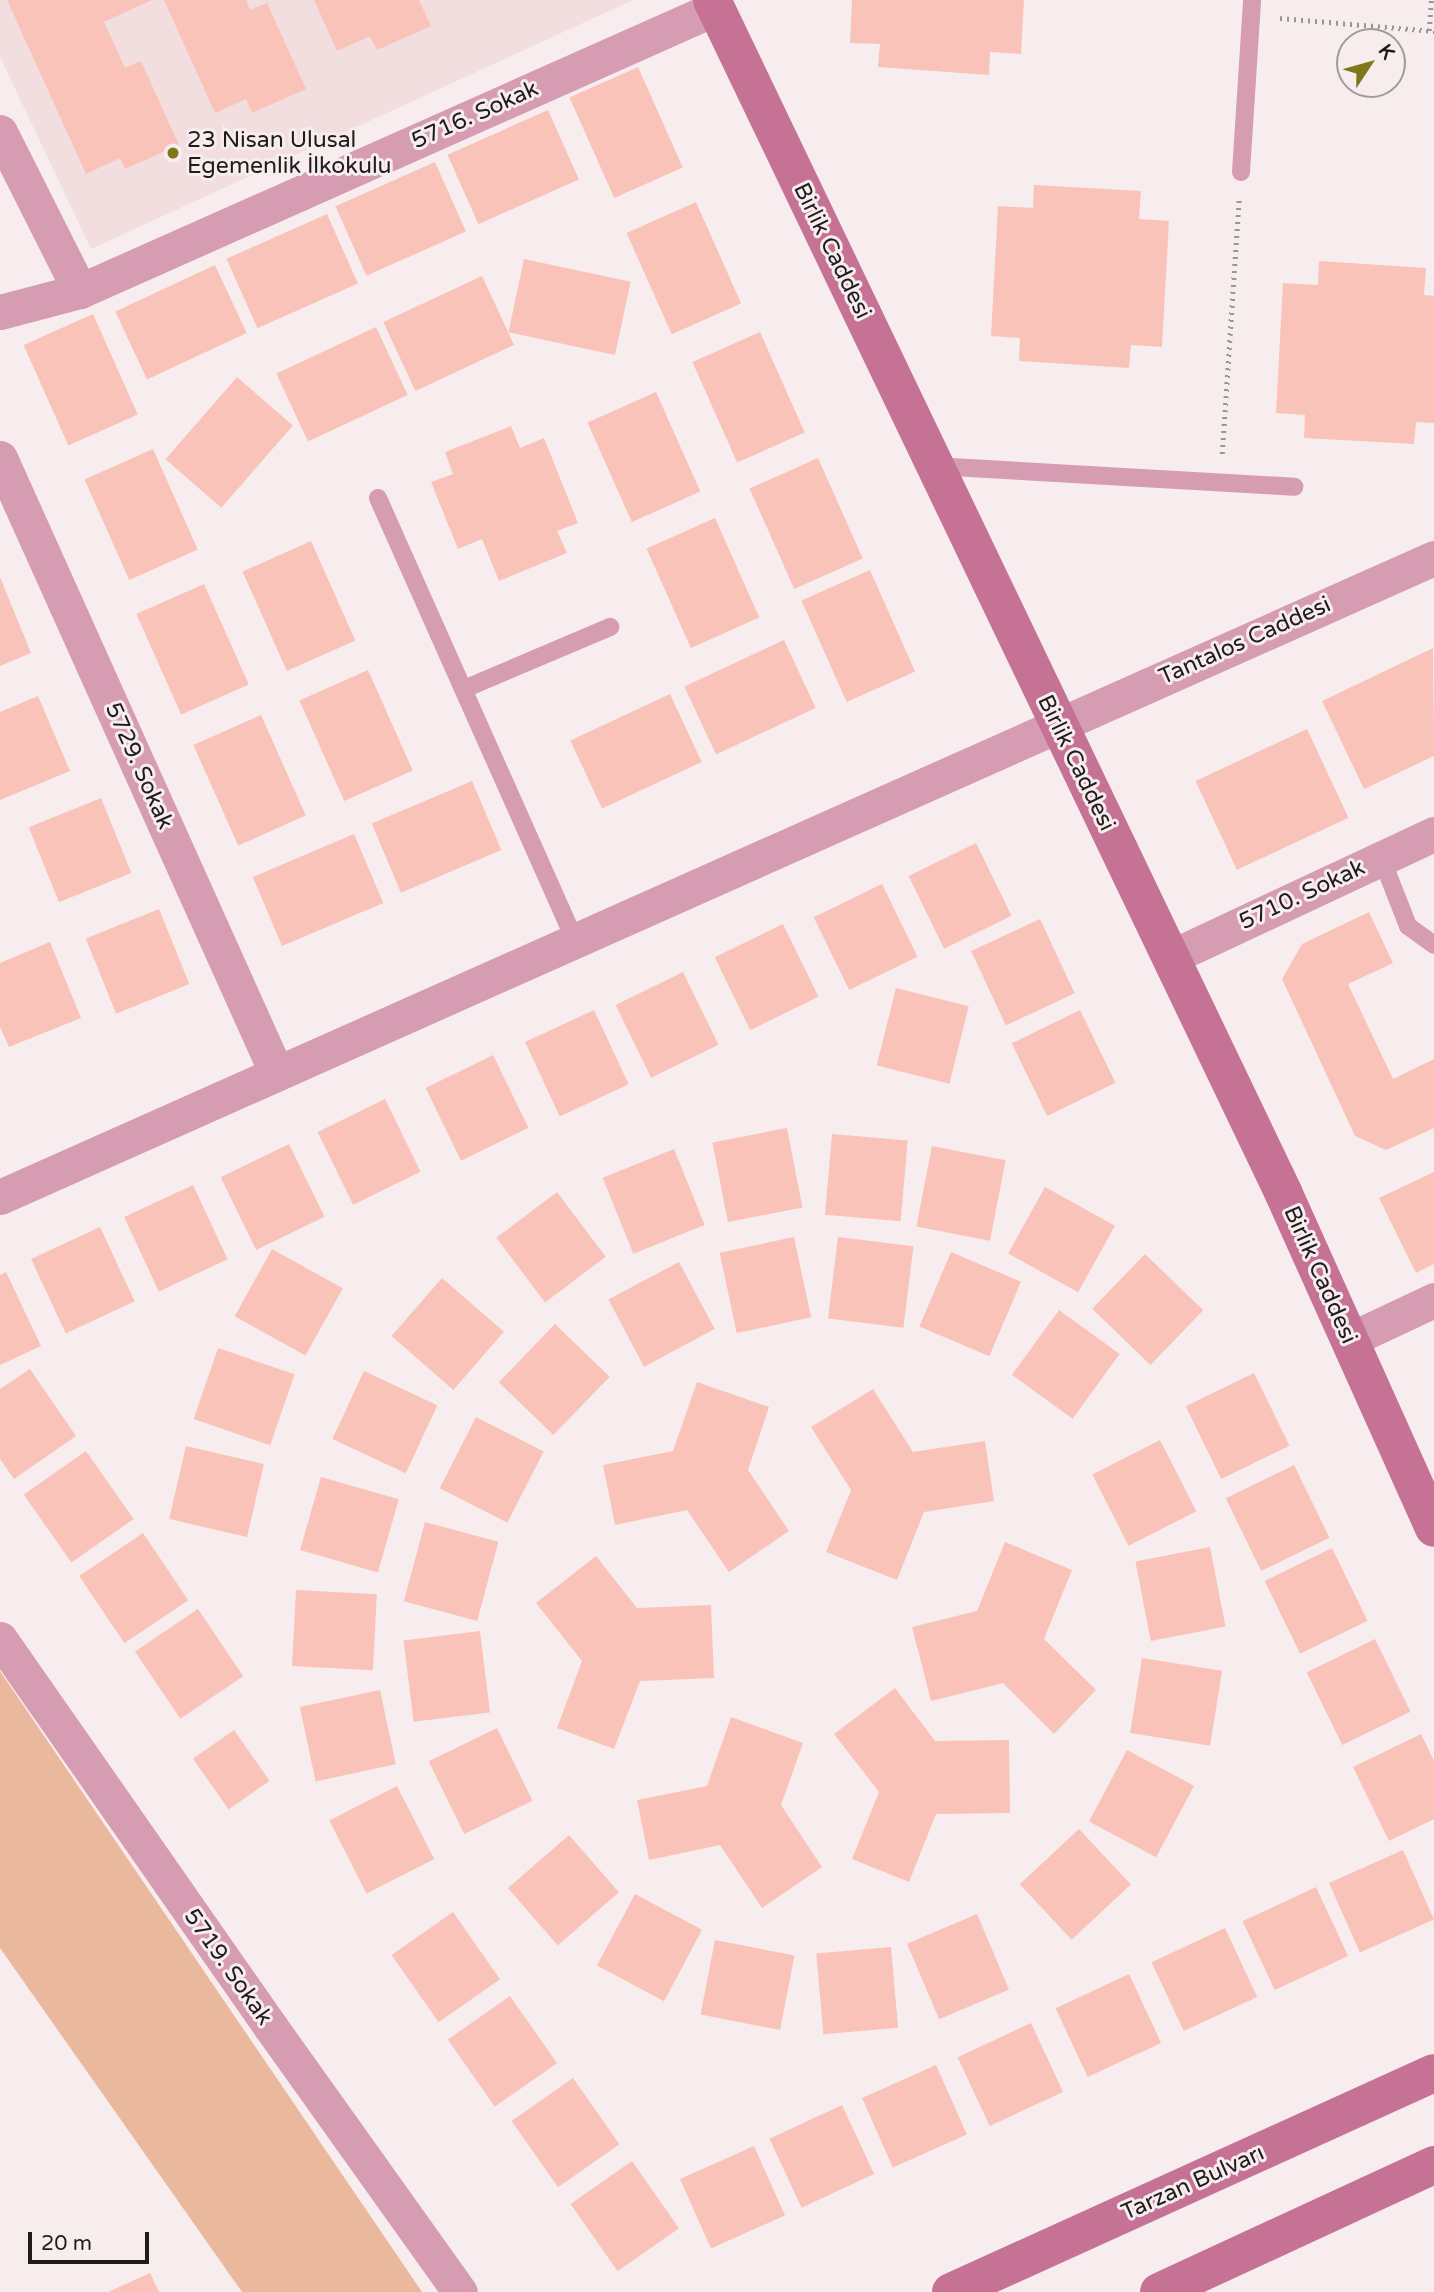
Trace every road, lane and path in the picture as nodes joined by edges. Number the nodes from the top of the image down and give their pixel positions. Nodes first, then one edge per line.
1 (1431, 0) edge
2 (714, 4) edge
3 (1251, 8) edge
4 (1431, 31) edge
5 (0, 132) edge
6 (1241, 172) joint
7 (80, 291) junction
8 (0, 312) edge
9 (0, 458) edge
10 (934, 466) junction
11 (1220, 483) junction
12 (1294, 487) dead end
13 (377, 498) dead end
14 (1434, 558) edge
15 (610, 627) dead end
16 (464, 689) junction
17 (1056, 725) junction
18 (1434, 834) edge
19 (1381, 858) junction
20 (576, 942) junction
21 (1434, 945) edge
22 (1171, 957) junction
23 (277, 1074) junction
24 (0, 1197) edge
25 (1434, 1300) edge
26 (1349, 1340) junction
27 (1434, 1528) edge
28 (0, 1639) edge
29 (1434, 2073) edge
30 (1434, 2165) edge
31 (460, 2292) edge
32 (951, 2292) edge
33 (1159, 2292) edge

1 - 4 path
2 - 7 street, 5716. Sokak
2 - 10 street, Birlik Caddesi
3 - 4 path
3 - 6 lane
5 - 7 street
6 - 11 path
7 - 8 street, 5716. Sokak
9 - 23 street, 5729. Sokak
10 - 11 lane
10 - 17 street, Birlik Caddesi
11 - 12 lane
13 - 16 lane
14 - 17 street, Tantalos Caddesi
15 - 16 lane
16 - 20 lane
17 - 20 street, Tantalos Caddesi
17 - 22 street, Birlik Caddesi
18 - 19 street, 5710. Sokak
19 - 21 lane
19 - 22 street, 5710. Sokak
20 - 23 street, Tantalos Caddesi
22 - 26 street, Birlik Caddesi
23 - 24 street, Tantalos Caddesi
25 - 26 street
26 - 27 street, Birlik Caddesi
28 - 31 street, 5719. Sokak
29 - 32 street, Tarzan Bulvarı
30 - 33 street

